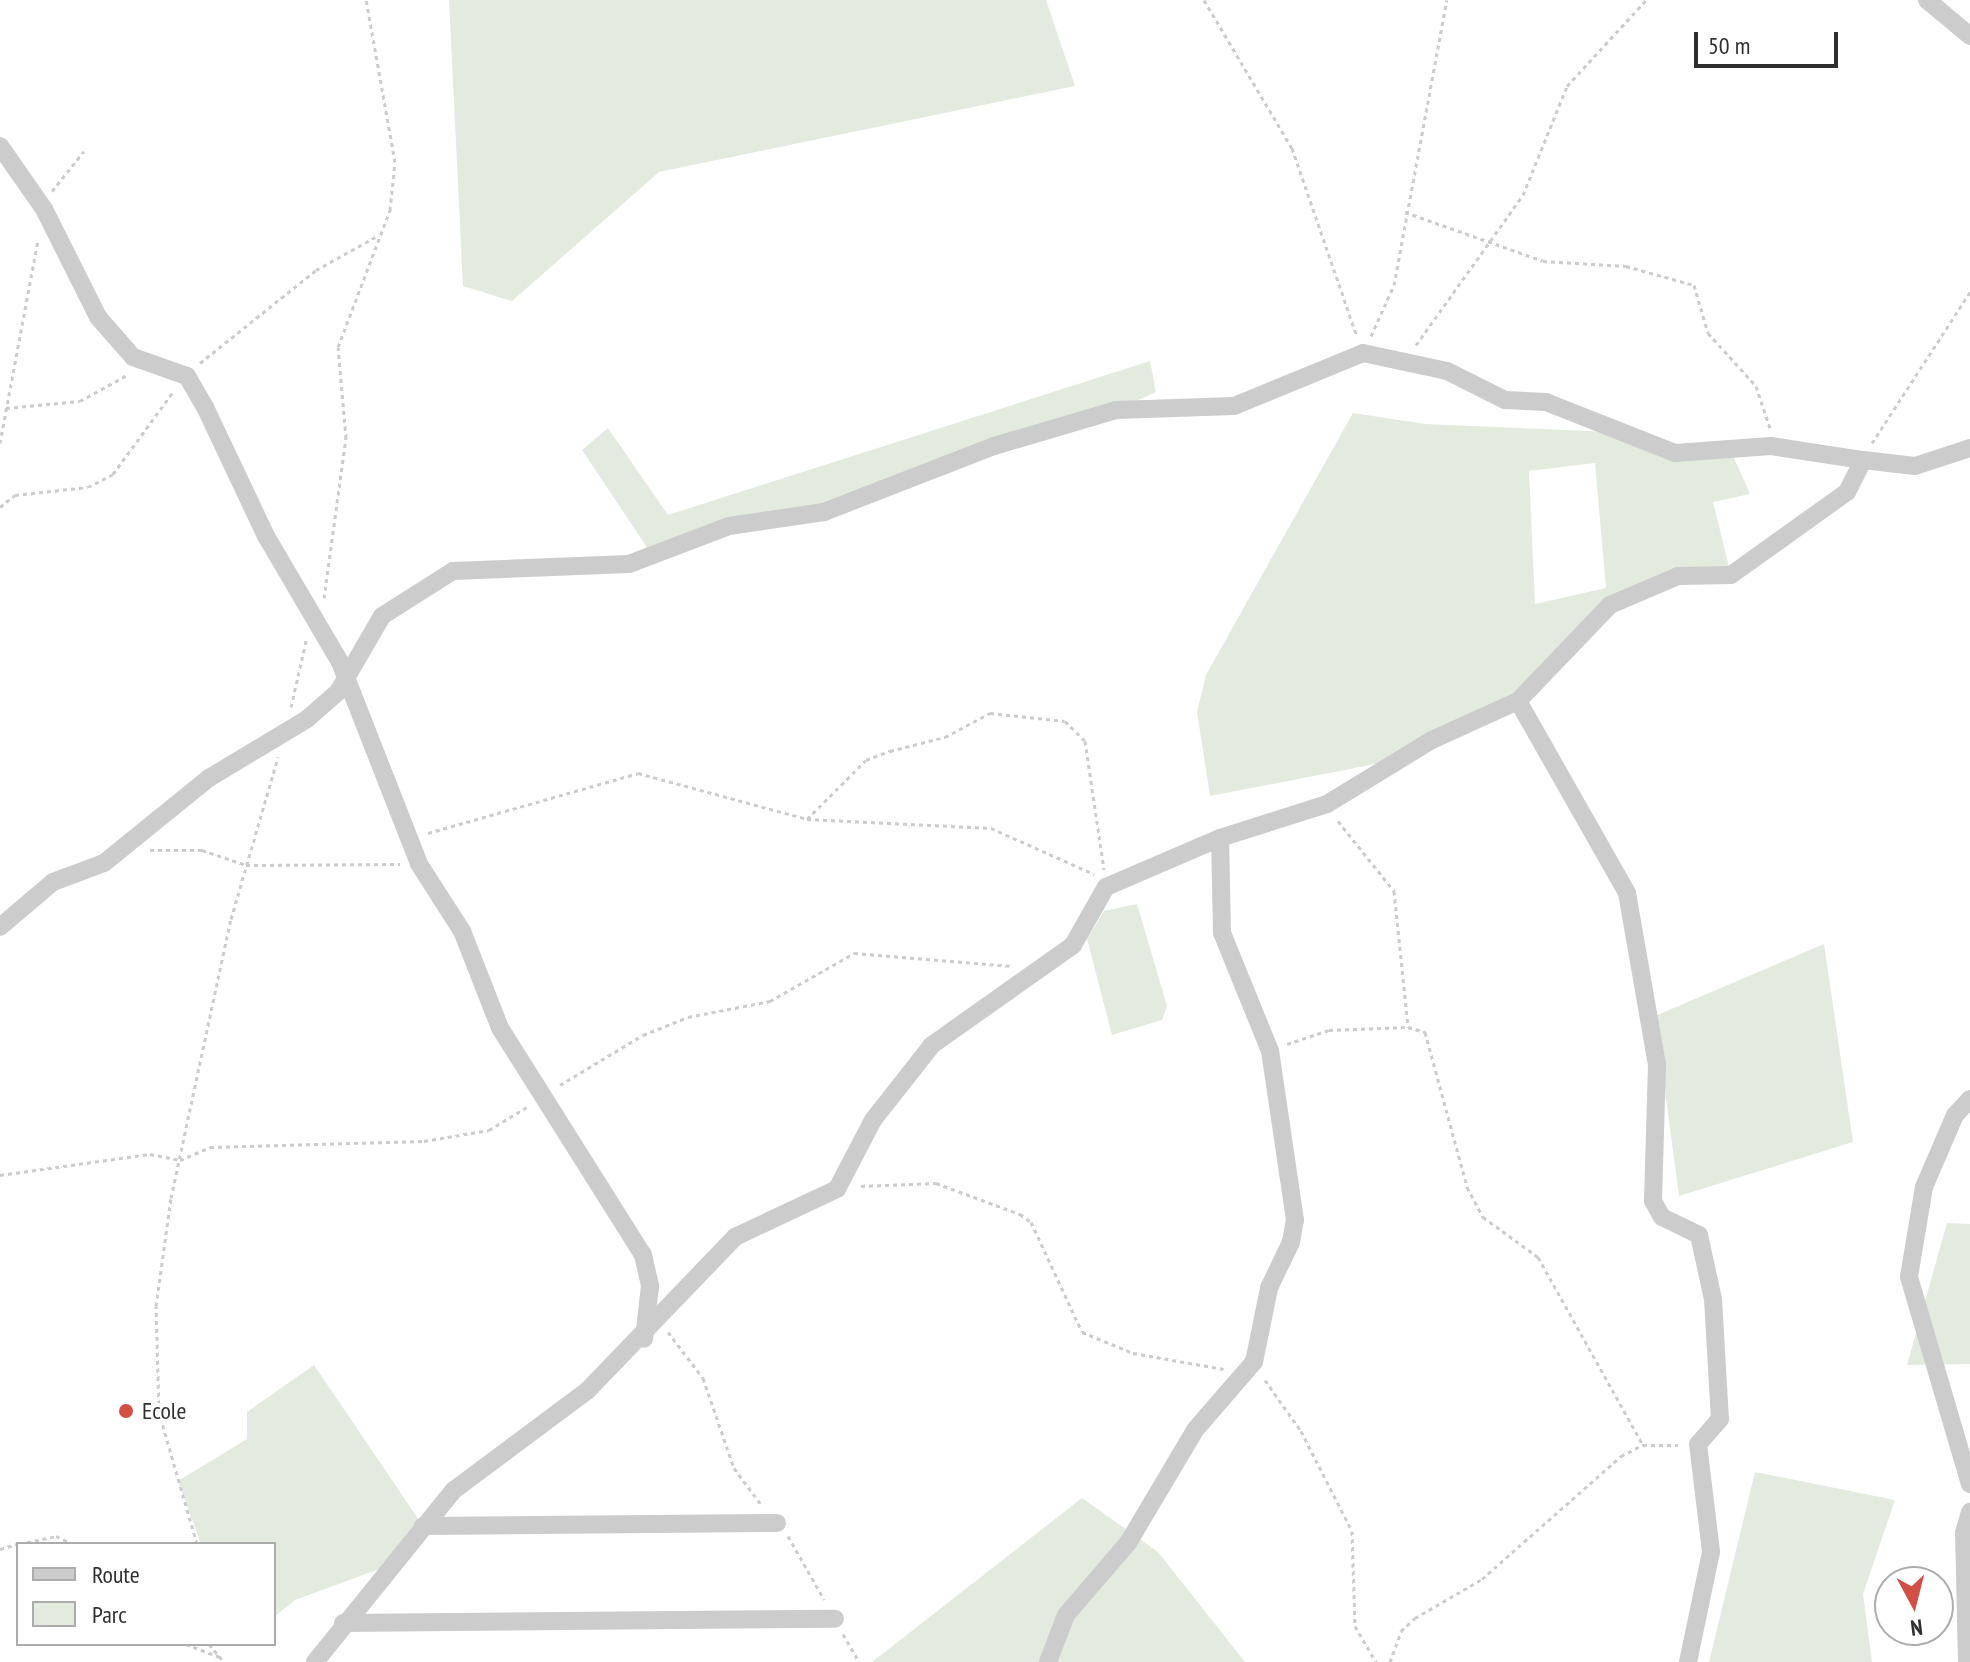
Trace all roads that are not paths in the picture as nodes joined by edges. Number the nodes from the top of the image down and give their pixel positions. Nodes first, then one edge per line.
1 (1927, 0) edge
2 (1942, 0) edge
3 (1949, 19) junction
4 (1970, 36) edge
5 (0, 146) edge
6 (1970, 448) edge
7 (1863, 460) junction
8 (347, 678) junction
9 (1518, 701) junction
10 (1220, 838) junction
11 (0, 927) edge
12 (1970, 1099) edge
13 (644, 1339) junction
14 (1970, 1484) edge
15 (1970, 1512) edge
16 (777, 1523) road end
17 (423, 1526) junction
18 (835, 1619) road end
19 (343, 1623) junction
20 (315, 1662) edge
21 (1048, 1662) edge
22 (1688, 1662) edge
23 (1967, 1662) edge

1 - 3 street
2 - 3 street
3 - 4 street
5 - 8 street
6 - 7 street
7 - 8 street
7 - 9 street
8 - 11 street
8 - 13 street
9 - 10 street
9 - 22 street
10 - 13 street
10 - 21 street
12 - 14 street
13 - 17 street
15 - 23 street
16 - 17 street
17 - 19 street
18 - 19 street
19 - 20 street

